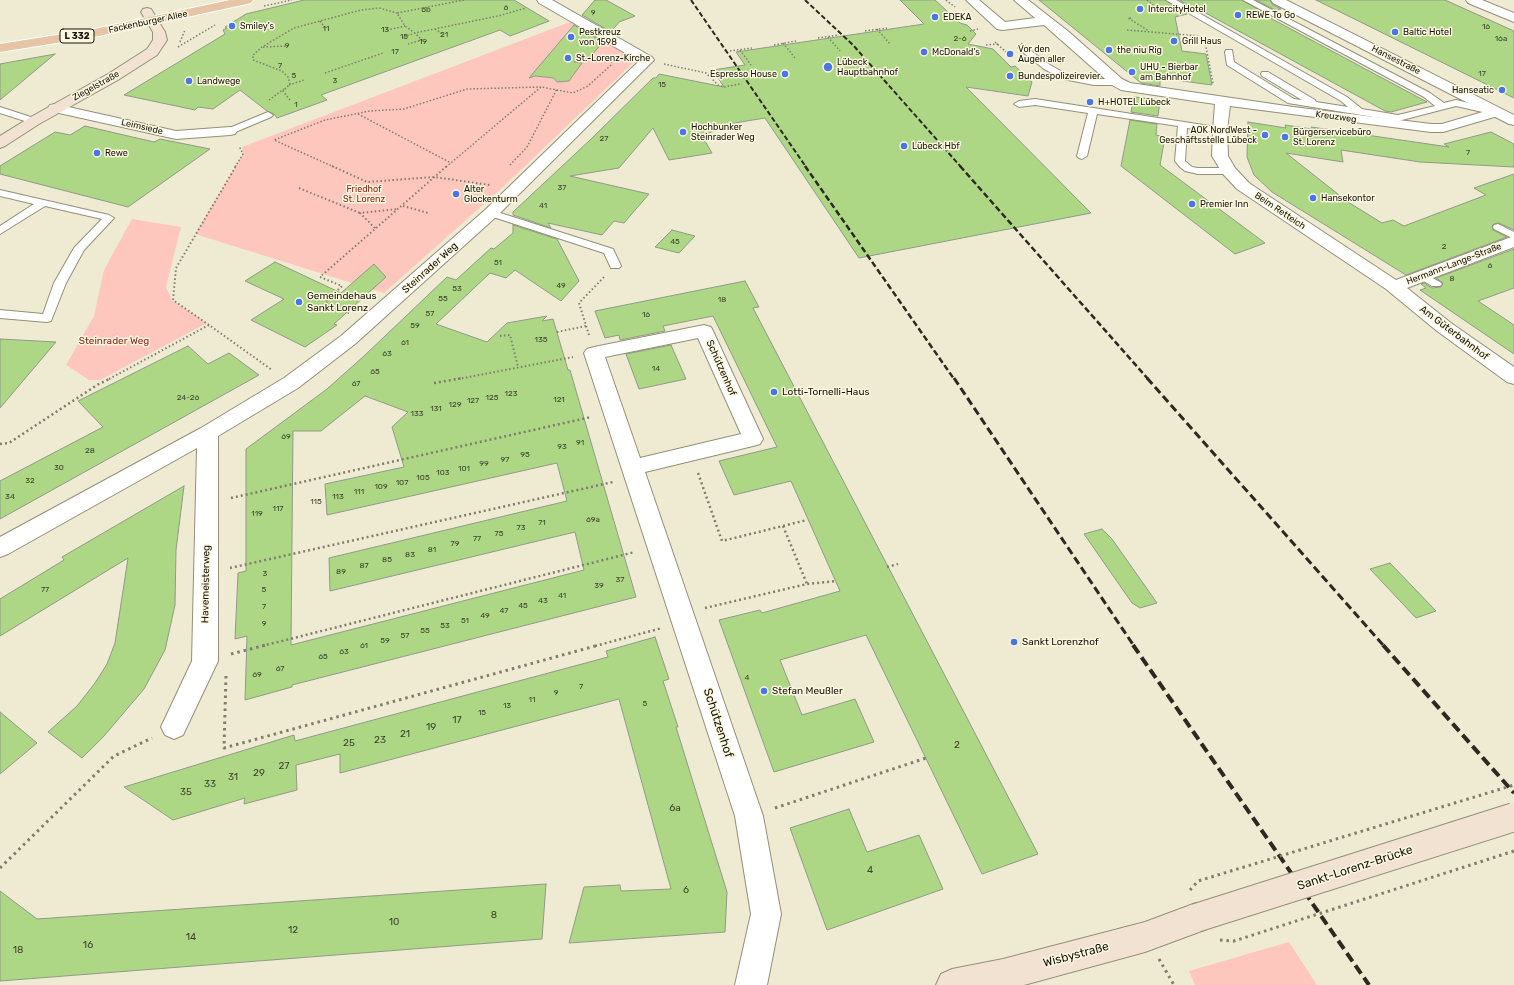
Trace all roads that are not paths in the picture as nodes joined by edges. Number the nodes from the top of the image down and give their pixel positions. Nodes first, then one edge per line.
1 (203, 0) edge
2 (247, 0) edge
3 (972, 0) edge
4 (1020, 0) edge
5 (1170, 0) edge
6 (1247, 0) edge
7 (1277, 0) edge
8 (1472, 0) edge
9 (545, 1) edge
10 (150, 16) junction
11 (1514, 18) edge
12 (1046, 21) junction
13 (0, 38) edge
14 (1246, 43) junction
15 (1022, 47) dead end
16 (0, 48) edge
17 (1229, 52) junction
18 (1248, 63) dead end
19 (1260, 71) dead end
20 (1117, 82) junction
21 (1427, 95) junction
22 (1217, 100) junction
23 (1019, 104) dead end
24 (1292, 106) junction
25 (1319, 106) junction
26 (1442, 106) junction
27 (55, 108) junction
28 (0, 110) edge
29 (1093, 111) junction
30 (1496, 112) junction
31 (268, 114) dead end
32 (1360, 116) junction
33 (34, 121) junction
34 (1514, 121) edge
35 (1183, 124) junction
36 (1220, 130) junction
37 (230, 131) joint
38 (0, 143) edge
39 (1082, 156) dead end
40 (1229, 171) junction
41 (0, 193) edge
42 (43, 203) junction
43 (491, 213) junction
44 (1498, 227) dead end
45 (0, 231) edge
46 (1514, 236) edge
47 (1514, 241) edge
48 (615, 266) road end
49 (1394, 287) junction
50 (0, 314) edge
51 (1514, 377) edge
52 (208, 433) junction
53 (635, 472) junction
54 (0, 548) edge
55 (174, 727) road end
56 (1514, 817) edge
57 (1193, 905) joint
58 (751, 985) edge
59 (952, 985) edge

1 - 10 main road, Fackenburger Allee / L 332
2 - 10 main road, Fackenburger Allee / L 332
3 - 12 street
4 - 12 street
5 - 14 lane
6 - 21 lane
7 - 30 street, Hansestraße
8 - 11 street
9 - 43 street, Steinrader Weg
10 - 13 main road, Fackenburger Allee / L 332
10 - 16 main road, Fackenburger Allee / L 332
10 - 27 main road, Ziegelstraße
12 - 20 street
14 - 17 lane
14 - 32 lane
15 - 20 lane
17 - 18 lane
17 - 24 lane
19 - 25 lane
20 - 22 street, Kreuzweg
21 - 26 lane
21 - 30 lane
22 - 24 street, Kreuzweg
22 - 36 street, Beim Retteich
23 - 29 lane
24 - 25 lane
24 - 32 street, Kreuzweg
25 - 32 lane
26 - 30 lane
26 - 32 lane
27 - 33 main road, Ziegelstraße
27 - 37 street, Leimsiede
28 - 33 lane
29 - 35 lane
29 - 39 lane
30 - 32 street, Kreuzweg
30 - 34 street, Hansestraße
31 - 37 lane
33 - 38 main road, Ziegelstraße
35 - 36 lane
35 - 40 lane
36 - 40 street, Beim Retteich
40 - 49 street, Beim Retteich
41 - 42 lane
42 - 45 lane
42 - 50 lane
43 - 48 lane
43 - 52 street, Steinrader Weg
44 - 46 lane
47 - 49 street, Hermann-Lange-Straße
49 - 51 street, Am Güterbahnhof
52 - 54 street, Steinrader Weg
52 - 55 street, Havemeisterweg
53 - 53 street, Schützenhof
53 - 58 street, Schützenhof
56 - 57 main road, Sankt-Lorenz-Brücke, bridge
57 - 59 main road, Wisbystraße

